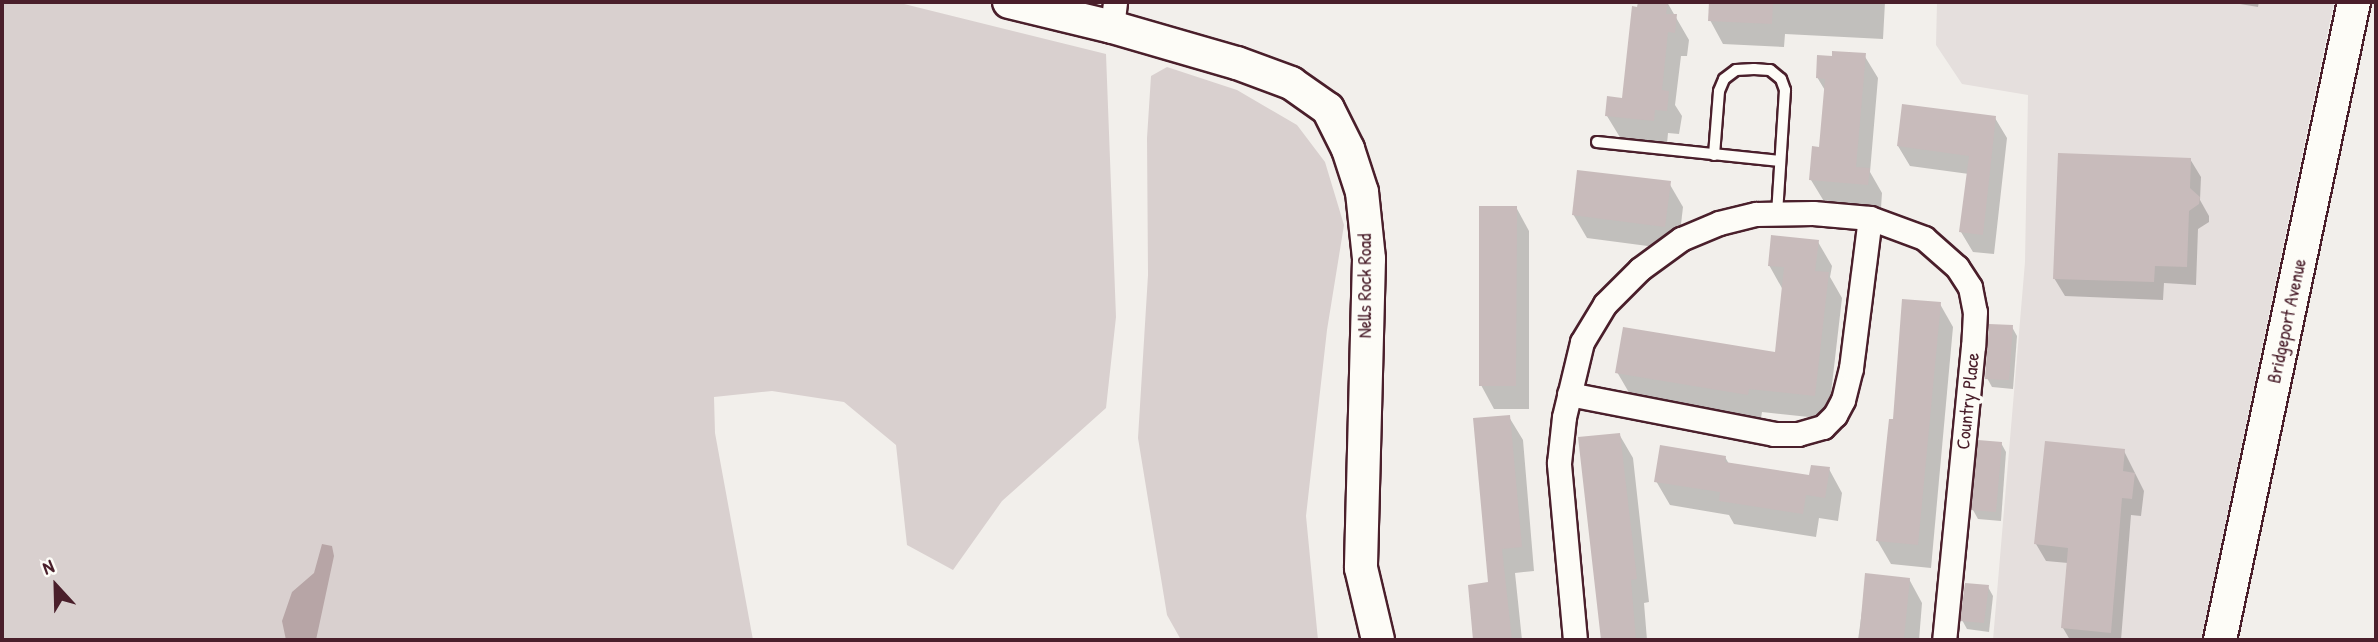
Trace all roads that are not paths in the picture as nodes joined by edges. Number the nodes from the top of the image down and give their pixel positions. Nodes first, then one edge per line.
1 (1009, 2) edge
2 (2354, 2) edge
3 (1114, 14) edge
4 (1597, 142) dead end
5 (1714, 155) junction
6 (1780, 161) junction
7 (1777, 214) junction
8 (1870, 218) junction
9 (1570, 394) junction
10 (1378, 640) edge
11 (1575, 640) edge
12 (1944, 640) edge
13 (2220, 640) edge

1 - 3 main road, Nells Rock Road
2 - 13 main road, Bridgeport Avenue
3 - 10 main road, Nells Rock Road
4 - 5 lane
5 - 6 lane
5 - 6 lane
6 - 7 lane
7 - 8 street, Country Place
7 - 9 street, Country Place
8 - 9 street
8 - 12 street, Country Place
9 - 11 street, Country Place

